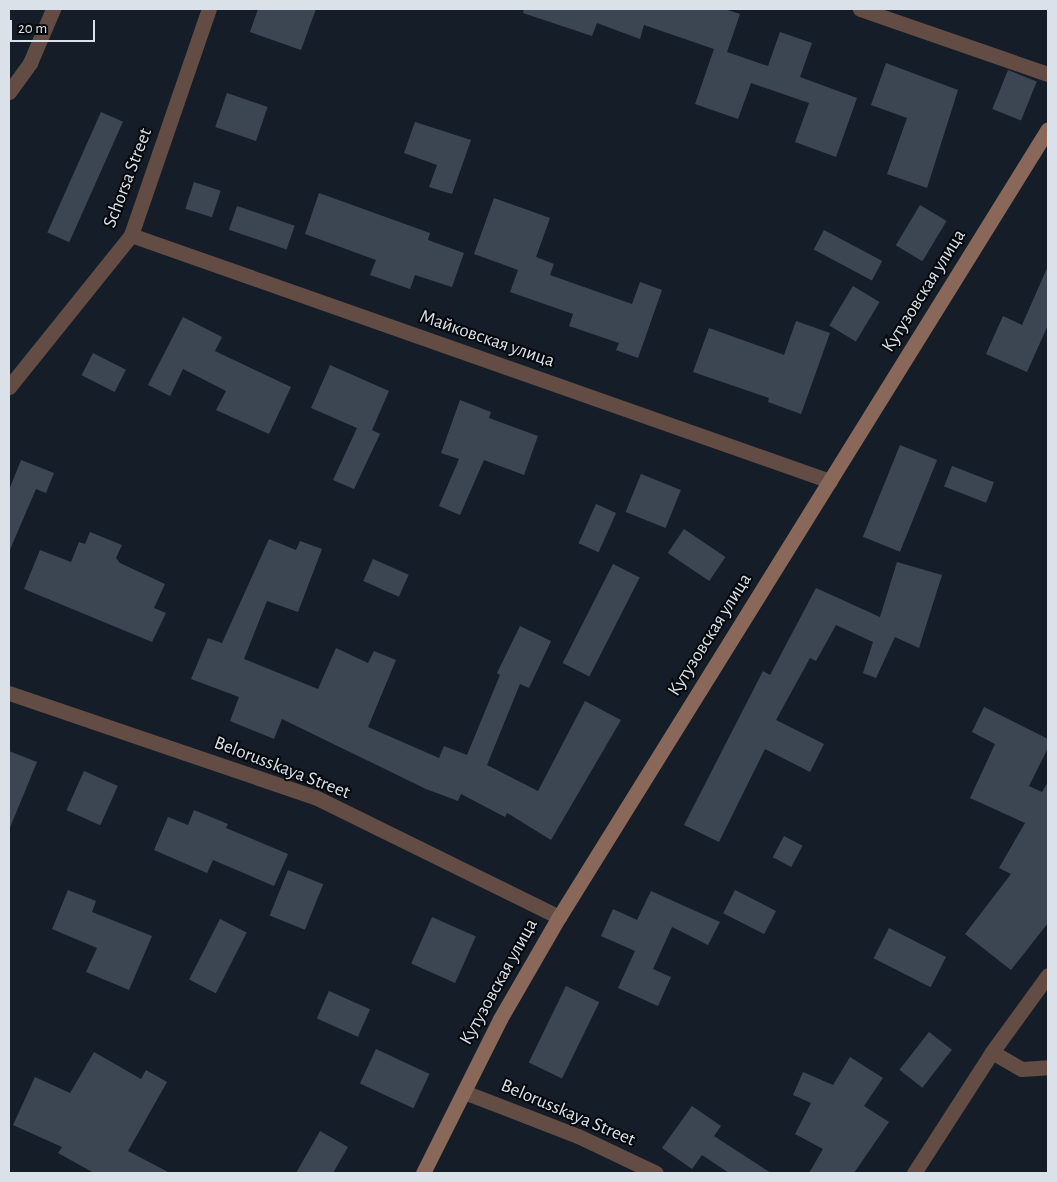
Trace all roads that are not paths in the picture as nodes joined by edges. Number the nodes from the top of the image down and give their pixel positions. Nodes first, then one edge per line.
1 (52, 9) edge
2 (209, 9) edge
3 (860, 9) edge
4 (1048, 74) edge
5 (9, 92) edge
6 (1048, 129) edge
7 (132, 234) junction
8 (9, 387) edge
9 (830, 480) junction
10 (9, 693) edge
11 (559, 917) junction
12 (1048, 975) edge
13 (992, 1052) junction
14 (1048, 1067) edge
15 (464, 1092) junction
16 (423, 1173) edge
17 (656, 1173) edge
18 (914, 1173) edge

1 - 5 street
2 - 7 street, Schorsa Street
3 - 4 street
6 - 9 street, Кутузовская улица
7 - 8 street, Schorsa Street
7 - 9 street, Майковская улица
9 - 11 street, Кутузовская улица
10 - 11 street, Belorusskaya Street
11 - 15 street, Кутузовская улица
12 - 13 street
13 - 14 street
13 - 18 street
15 - 16 street, Кутузовская улица
15 - 17 street, Belorusskaya Street

